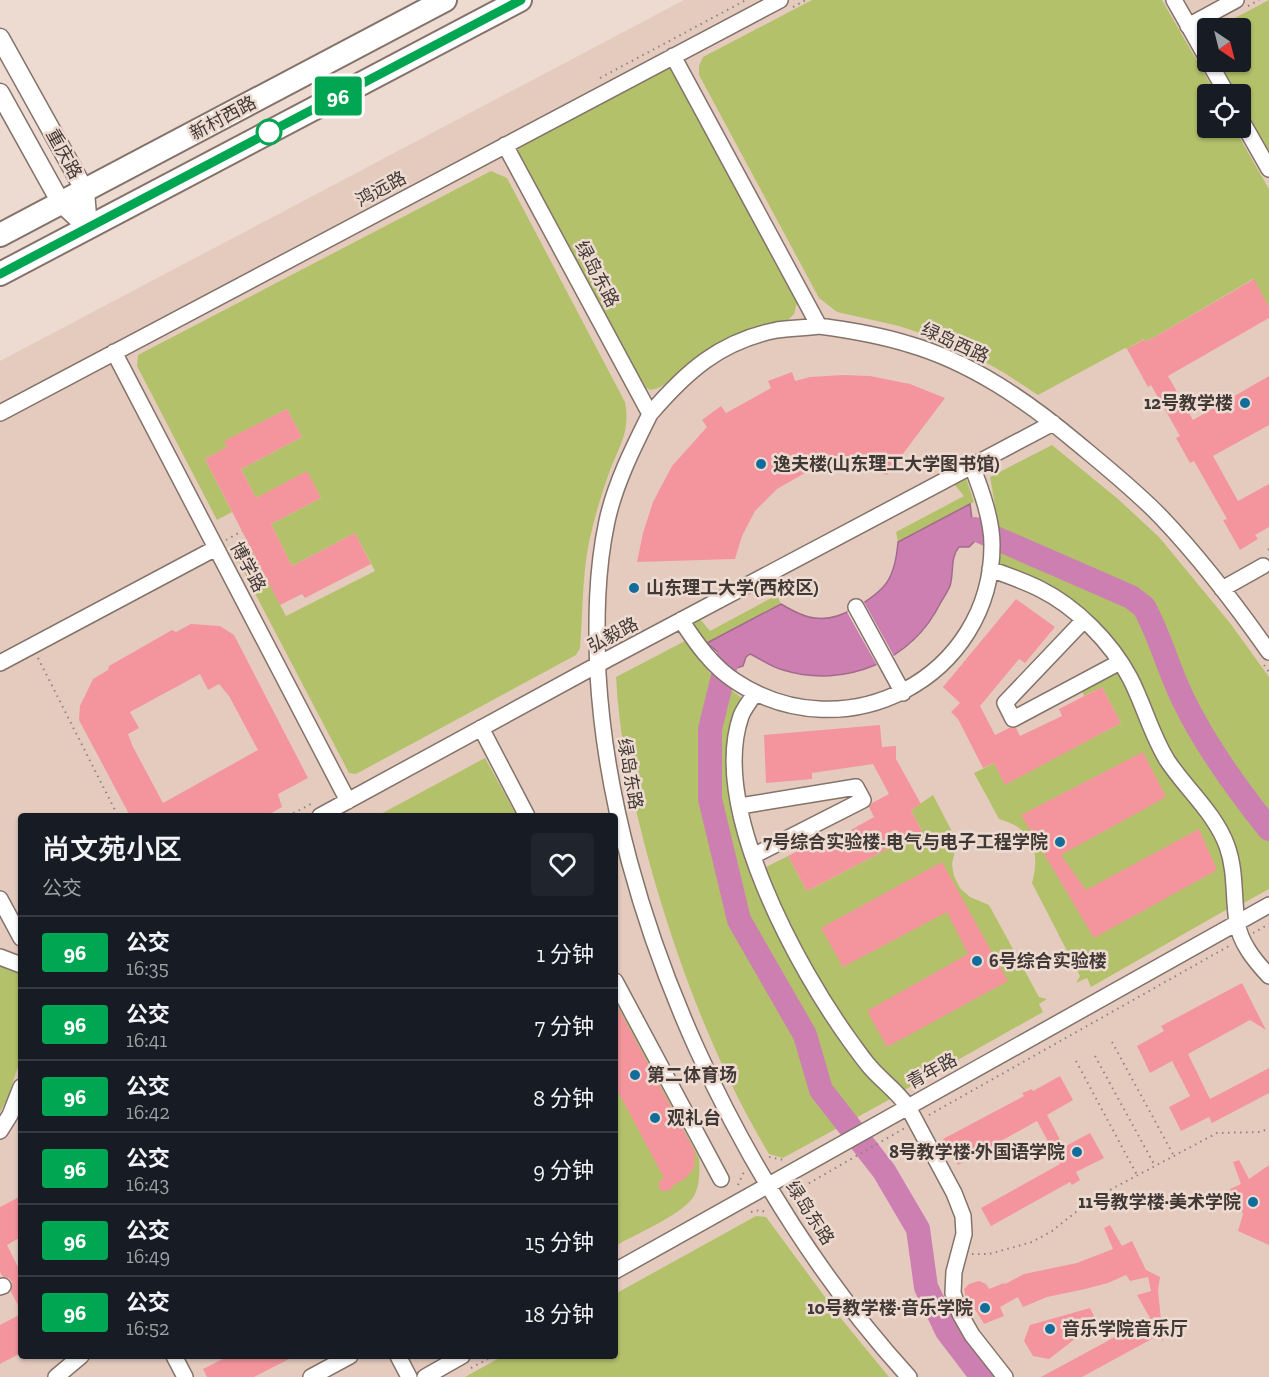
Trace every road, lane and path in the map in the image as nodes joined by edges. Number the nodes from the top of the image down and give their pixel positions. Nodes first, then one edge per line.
1 (445, 0) edge
2 (520, 0) edge
3 (806, 0) edge
4 (1174, 0) edge
5 (1236, 0) edge
6 (782, 5) edge
7 (1188, 26) junction
8 (0, 38) edge
9 (1197, 42) edge
10 (673, 56) junction
11 (0, 93) edge
12 (1251, 137) edge
13 (505, 145) junction
14 (1269, 169) edge
15 (85, 191) junction
16 (61, 203) junction
17 (88, 228) junction
18 (0, 236) edge
19 (0, 274) edge
20 (819, 326) junction
21 (114, 352) junction
22 (0, 412) edge
23 (650, 414) junction
24 (1053, 423) junction
25 (972, 466) junction
26 (242, 531) dead end
27 (219, 545) junction
28 (1263, 566) dead end
29 (990, 569) junction
30 (1222, 589) junction
31 (856, 607) dead end
32 (681, 620) junction
33 (1084, 620) junction
34 (31, 646) junction
35 (1266, 658) edge
36 (1120, 662) junction
37 (0, 663) edge
38 (598, 665) junction
39 (1269, 672) edge
40 (755, 693) junction
41 (903, 693) junction
42 (481, 728) junction
43 (348, 801) junction
44 (740, 806) junction
45 (318, 808) edge
46 (116, 813) edge
47 (299, 813) edge
48 (525, 813) edge
49 (617, 813) edge
50 (618, 819) edge
51 (753, 856) junction
52 (0, 899) edge
53 (1269, 905) edge
54 (1237, 923) junction
55 (1269, 924) edge
56 (18, 932) edge
57 (1242, 939) junction
58 (0, 957) edge
59 (18, 964) edge
60 (1269, 976) edge
61 (618, 987) edge
62 (1112, 1042) dead end
63 (1095, 1056) dead end
64 (1076, 1061) dead end
65 (18, 1095) edge
66 (908, 1107) junction
67 (916, 1122) junction
68 (1269, 1128) edge
69 (0, 1131) edge
70 (765, 1155) dead end
71 (1174, 1156) junction
72 (786, 1160) dead end
73 (1155, 1166) junction
74 (1137, 1175) junction
75 (721, 1179) dead end
76 (768, 1185) junction
77 (796, 1207) dead end
78 (769, 1214) dead end
79 (742, 1217) dead end
80 (958, 1253) junction
81 (618, 1268) edge
82 (77, 1359) edge
83 (176, 1359) edge
84 (344, 1359) edge
85 (400, 1359) edge
86 (457, 1359) edge
87 (488, 1359) edge
88 (464, 1372) dead end
89 (56, 1377) edge
90 (185, 1377) edge
91 (311, 1377) edge
92 (409, 1377) edge
93 (425, 1377) edge
94 (909, 1377) edge
95 (1005, 1377) edge

1 - 15 main road, 新村西路
2 - 17 main road, 新村西路
3 - 6 path
4 - 7 street
5 - 7 street
6 - 10 street, 鸿远路
7 - 9 street
8 - 15 street, 重庆路
10 - 13 street, 鸿远路
10 - 20 street
11 - 16 street, 重庆路
12 - 14 street
13 - 21 street, 鸿远路
13 - 23 street, 绿岛东路
15 - 16 main road, 新村西路
15 - 17 street, 重庆路
16 - 17 street, 重庆路
16 - 18 main road, 新村西路
17 - 19 main road, 新村西路
20 - 23 street, 绿岛西路
20 - 24 street, 绿岛西路
21 - 22 street, 鸿远路
21 - 27 street, 博学路
23 - 38 street, 绿岛东路
24 - 25 street, 弘毅路
24 - 30 street, 绿岛西路
25 - 29 street
25 - 32 street, 弘毅路
26 - 27 path
27 - 34 street
27 - 43 street, 博学路
28 - 30 street
29 - 33 street
29 - 41 street
30 - 35 street, 绿岛西路
31 - 41 street
32 - 38 street, 弘毅路
32 - 40 street
33 - 36 street
33 - 36 street
34 - 37 street
34 - 46 path
35 - 39 path
36 - 54 street
38 - 42 street, 弘毅路
38 - 49 street, 绿岛东路
40 - 41 street
40 - 44 street
42 - 43 street, 弘毅路
42 - 48 street
43 - 45 street, 弘毅路
44 - 51 street
44 - 51 street
45 - 47 path
50 - 76 street, 绿岛东路
51 - 66 street
52 - 56 street
53 - 54 street, 青年路
54 - 57 street
54 - 66 street, 青年路
55 - 57 path
57 - 60 street
57 - 67 path
58 - 59 street
61 - 75 street
62 - 71 path
63 - 73 path
64 - 74 path
65 - 69 street
66 - 67 street
66 - 76 street, 青年路
67 - 77 path
67 - 80 street
68 - 71 path
70 - 72 path
71 - 73 path
73 - 74 path
74 - 80 path
76 - 81 street, 青年路
76 - 94 street, 绿岛东路
78 - 79 path
80 - 95 street
82 - 89 street
83 - 90 street
84 - 91 street
85 - 92 street
86 - 93 street
87 - 88 path

